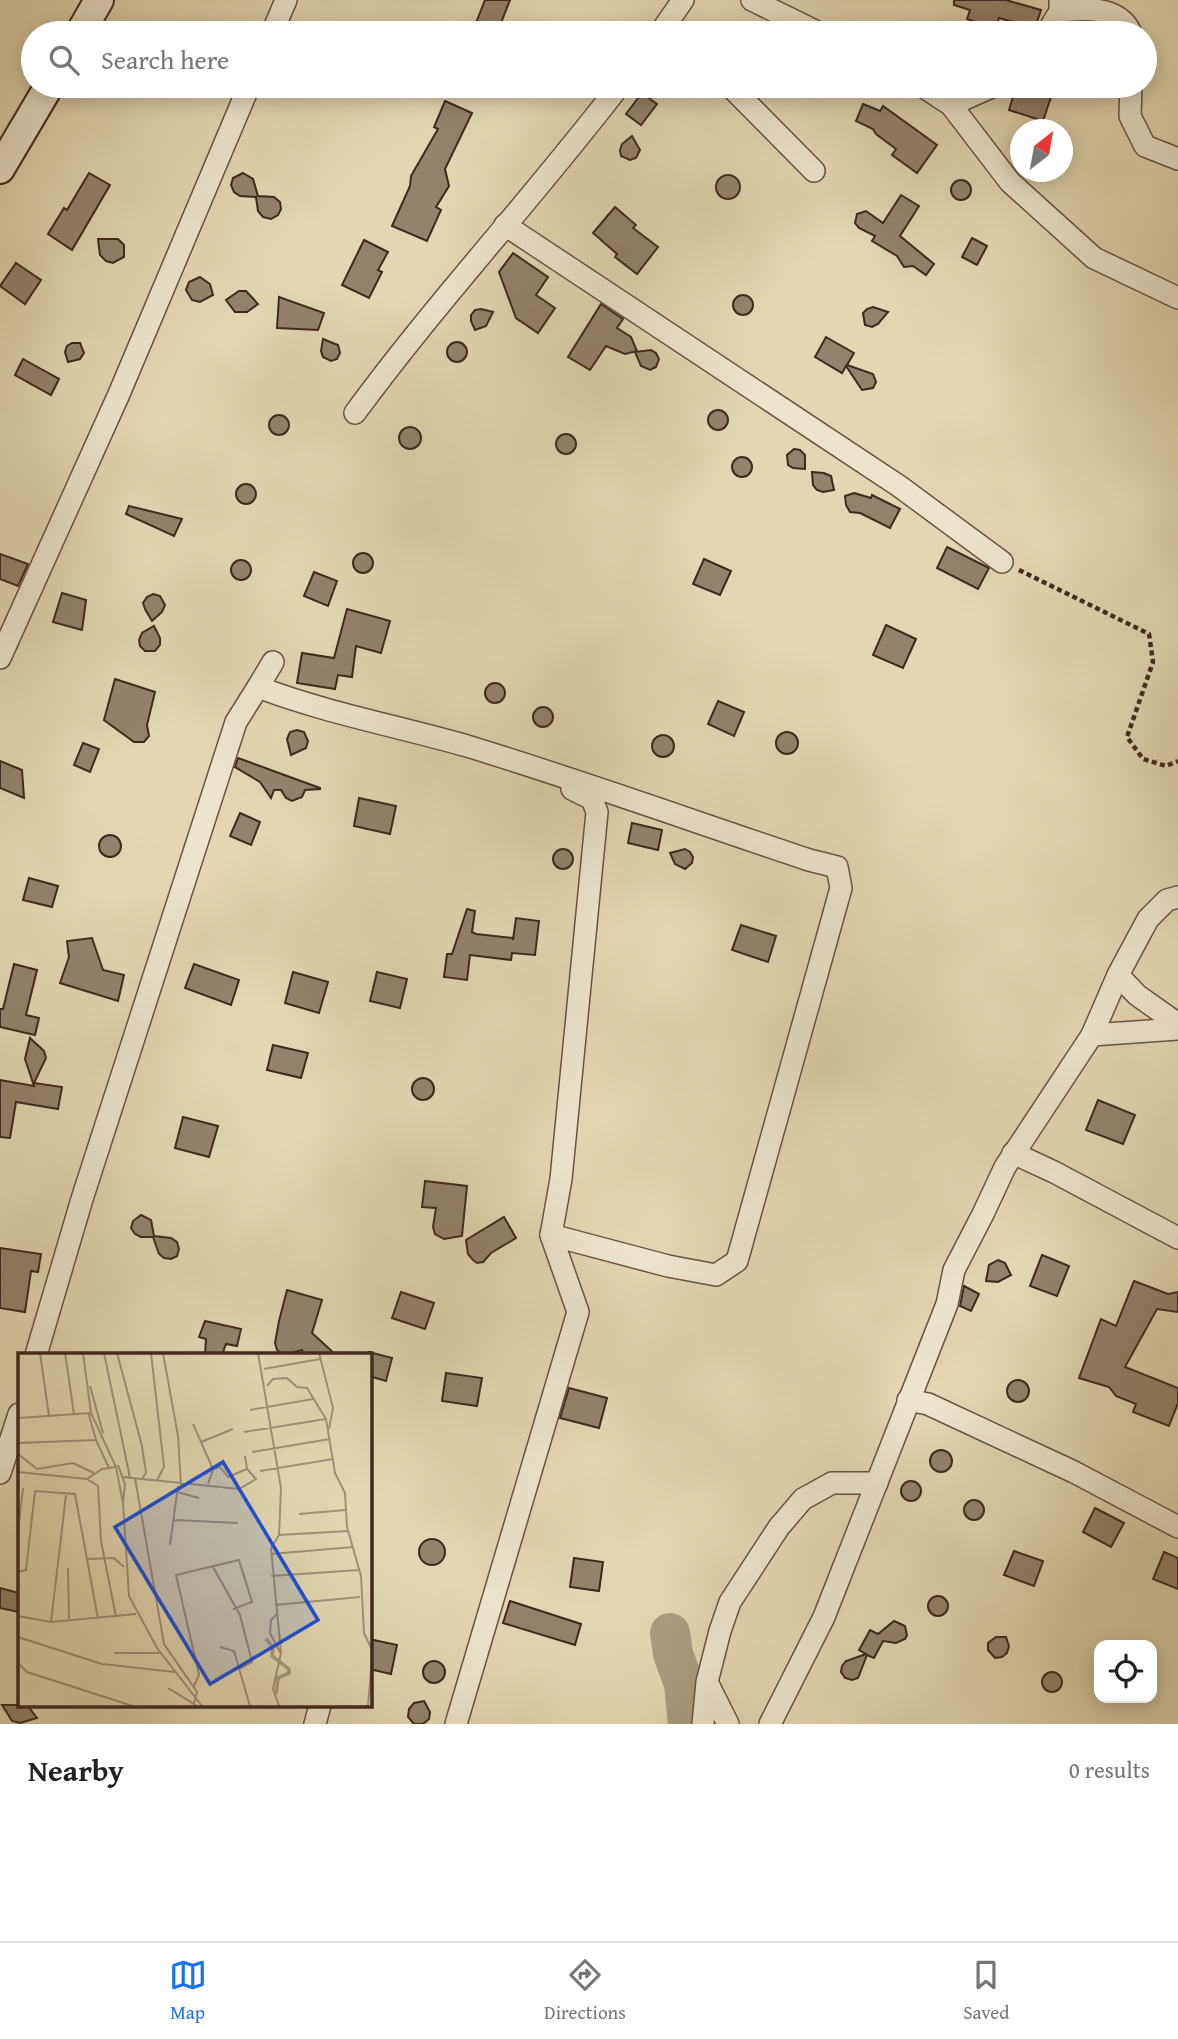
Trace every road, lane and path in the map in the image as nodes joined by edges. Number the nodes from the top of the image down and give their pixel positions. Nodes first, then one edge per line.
1 (99, 0) edge
2 (286, 0) edge
3 (683, 0) edge
4 (752, 0) edge
5 (1060, 5) edge
6 (87, 21) edge
7 (277, 21) edge
8 (673, 21) edge
9 (795, 21) edge
10 (1053, 21) edge
11 (1120, 21) edge
12 (42, 98) edge
13 (245, 98) edge
14 (610, 98) edge
15 (742, 98) edge
16 (940, 98) edge
17 (967, 98) edge
18 (1131, 98) edge
19 (951, 105) junction
20 (1178, 159) edge
21 (0, 169) edge
22 (814, 171) dead end
23 (505, 225) junction
24 (1178, 298) edge
25 (355, 413) dead end
26 (1002, 562) joint
27 (0, 658) edge
28 (273, 662) dead end
29 (258, 687) junction
30 (513, 760) junction
31 (1178, 761) edge
32 (1178, 897) edge
33 (1118, 975) junction
34 (1178, 1024) edge
35 (1178, 1030) edge
36 (1092, 1035) junction
37 (1013, 1153) junction
38 (551, 1235) junction
39 (1178, 1238) edge
40 (37, 1353) edge
41 (908, 1400) junction
42 (18, 1417) edge
43 (0, 1473) edge
44 (877, 1483) junction
45 (1178, 1527) edge
46 (707, 1682) junction
47 (320, 1706) edge
48 (315, 1724) edge
49 (456, 1724) edge
50 (703, 1724) edge
51 (728, 1724) edge
52 (770, 1724) edge

1 - 6 main road
2 - 7 street
3 - 8 street
4 - 9 street
5 - 10 street
5 - 11 street
12 - 21 main road
13 - 27 street
14 - 23 street
15 - 22 street
16 - 19 street
17 - 19 street
18 - 20 street
19 - 24 street
23 - 25 street
23 - 26 street
26 - 31 path
28 - 29 street
29 - 30 street
29 - 40 street
30 - 38 street
30 - 38 street
32 - 33 street
33 - 34 street
33 - 36 street
35 - 36 street
36 - 37 street
37 - 39 street
37 - 41 street
38 - 49 street
41 - 44 street
41 - 45 street
42 - 43 street
44 - 46 street
44 - 52 street
46 - 50 street
46 - 51 street
47 - 48 street

